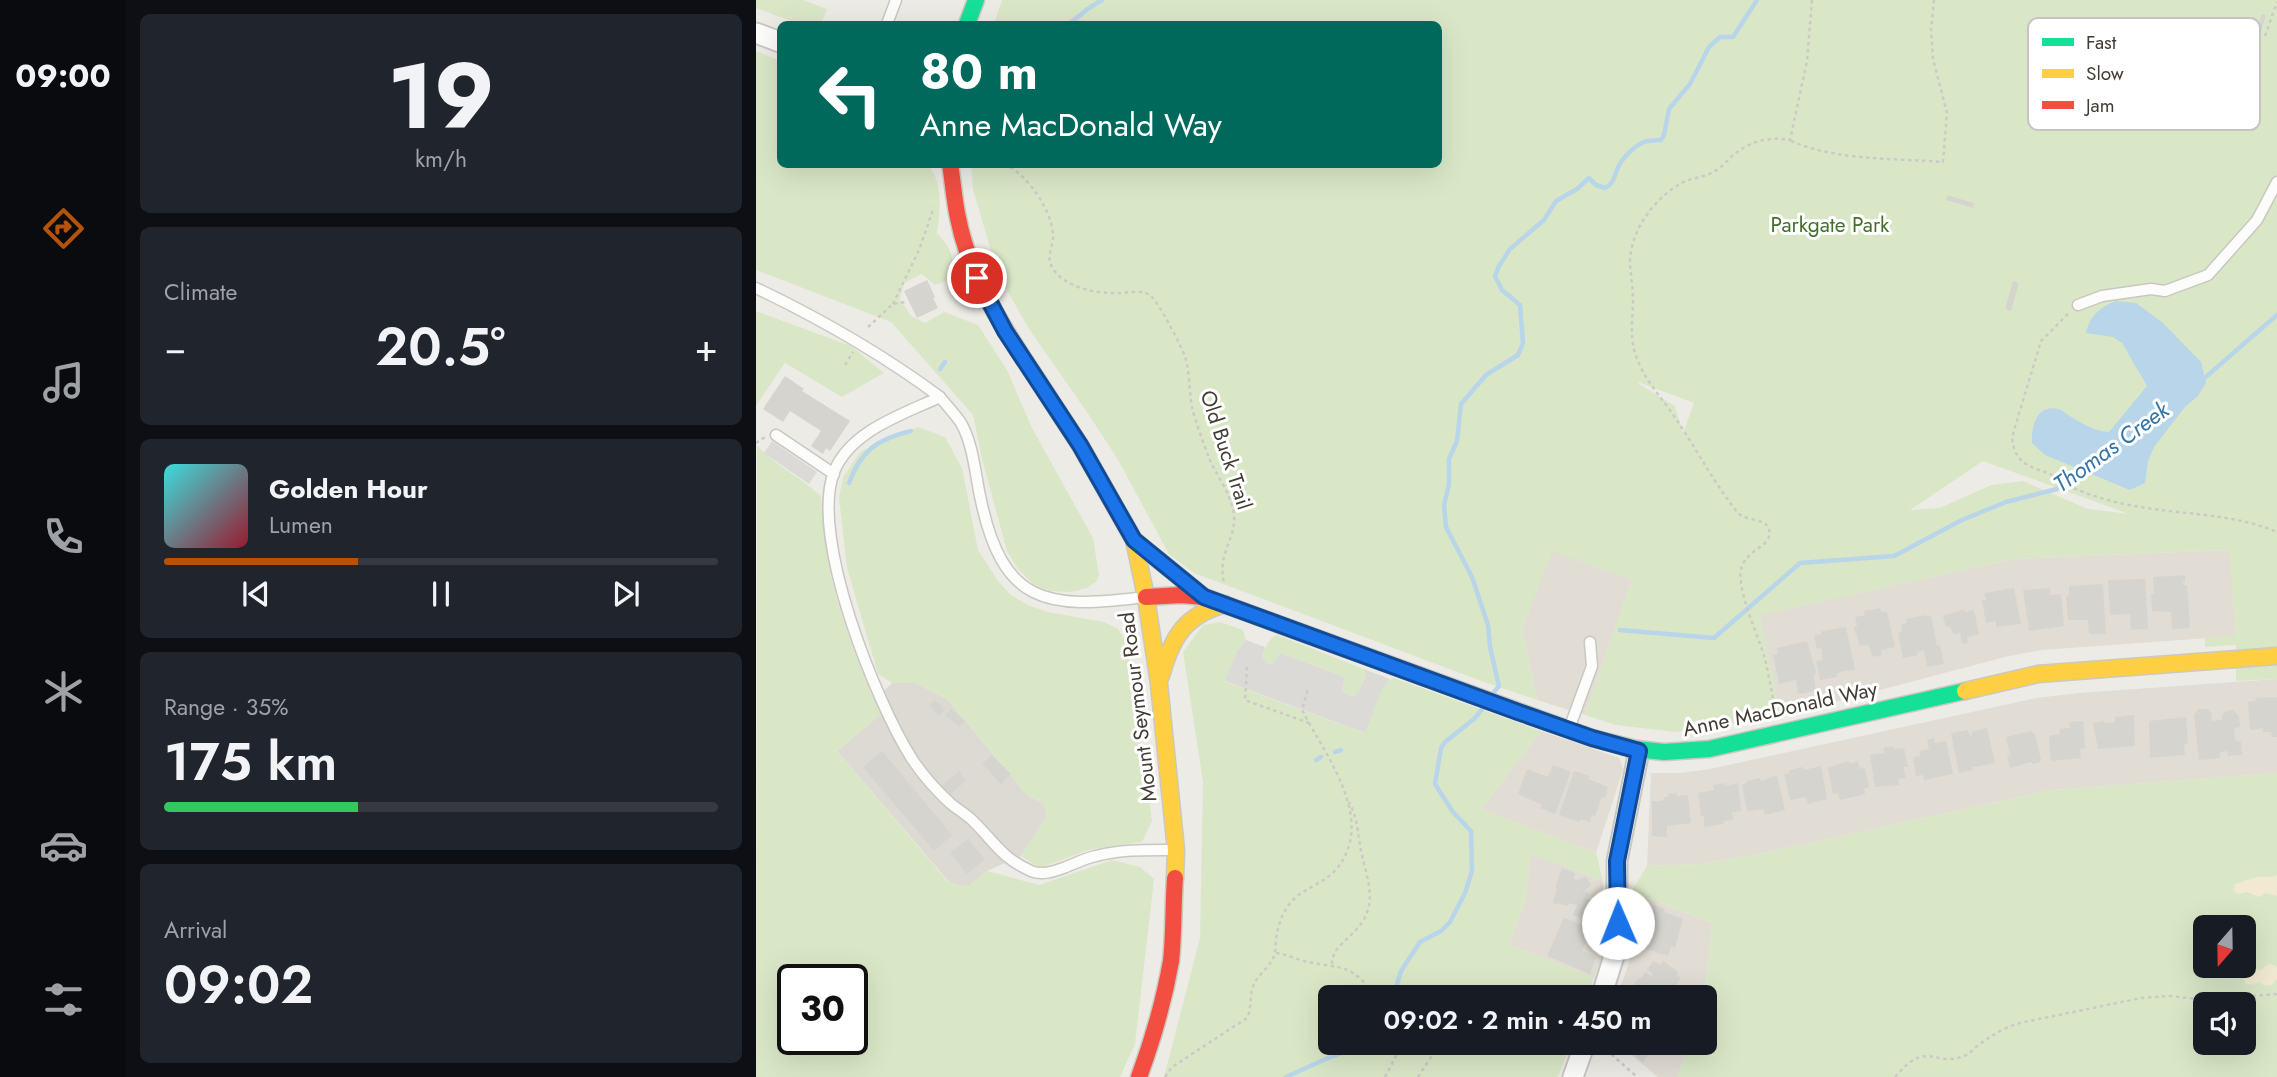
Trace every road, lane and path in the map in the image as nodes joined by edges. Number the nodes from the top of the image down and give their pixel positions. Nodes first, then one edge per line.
1 (896, 0) edge
2 (976, 0) edge
3 (1812, 0) edge
4 (1934, 0) edge
5 (2277, 2) edge
6 (888, 21) edge
7 (968, 21) edge
8 (756, 33) edge
9 (2265, 36) dead end
10 (777, 41) edge
11 (1790, 140) junction
12 (951, 168) edge
13 (1013, 168) edge
14 (2277, 182) edge
15 (937, 199) dead end
16 (756, 288) edge
17 (906, 302) dead end
18 (893, 304) junction
19 (2078, 305) joint
20 (868, 327) dead end
21 (853, 352) dead end
22 (845, 365) dead end
23 (940, 397) junction
24 (776, 435) dead end
25 (834, 474) junction
26 (2277, 532) edge
27 (1134, 540) junction
28 (1226, 596) junction
29 (1146, 597) junction
30 (1204, 597) junction
31 (1590, 642) dead end
32 (2277, 656) edge
33 (1247, 667) dead end
34 (1159, 684) junction
35 (1308, 689) dead end
36 (1240, 698) dead end
37 (1245, 700) junction
38 (1309, 723) junction
39 (1569, 729) junction
40 (1782, 732) junction
41 (1639, 751) junction
42 (1348, 802) junction
43 (1176, 850) junction
44 (1276, 953) junction
45 (1332, 964) junction
46 (1368, 985) edge
47 (1606, 985) edge
48 (2277, 994) edge
49 (1397, 1055) edge
50 (1431, 1055) edge
51 (1581, 1055) edge
52 (1612, 1055) edge
53 (1139, 1077) edge
54 (1165, 1077) edge
55 (1385, 1077) edge
56 (1418, 1077) edge
57 (1573, 1077) edge
58 (1637, 1077) edge
59 (1895, 1077) edge

1 - 6 lane
2 - 7 street
3 - 11 path
4 - 11 path
5 - 9 path
8 - 10 street
11 - 40 path
12 - 27 street, Mount Seymour Road
13 - 28 path, Old Buck Trail
14 - 19 lane
15 - 18 path
16 - 23 lane
17 - 18 path
18 - 20 path
19 - 26 path
21 - 22 path
23 - 25 lane
23 - 29 lane
24 - 25 lane
25 - 43 lane
27 - 29 street, Mount Seymour Road
27 - 30 street
28 - 30 street, Anne MacDonald Way
28 - 34 street
28 - 39 street, Anne MacDonald Way
29 - 30 street, Anne MacDonald Way
29 - 34 street, Mount Seymour Road
31 - 39 lane
32 - 40 street, Anne MacDonald Way
33 - 37 path
34 - 43 street, Mount Seymour Road
35 - 38 path
36 - 37 path
37 - 38 path
38 - 42 path
39 - 41 street, Anne MacDonald Way
40 - 41 street, Anne MacDonald Way
41 - 47 street
42 - 44 path
42 - 45 path
43 - 53 street, Mount Seymour Road
44 - 45 path
44 - 54 path
45 - 46 path
48 - 59 path
49 - 55 path
50 - 56 path
51 - 57 street
52 - 58 path

